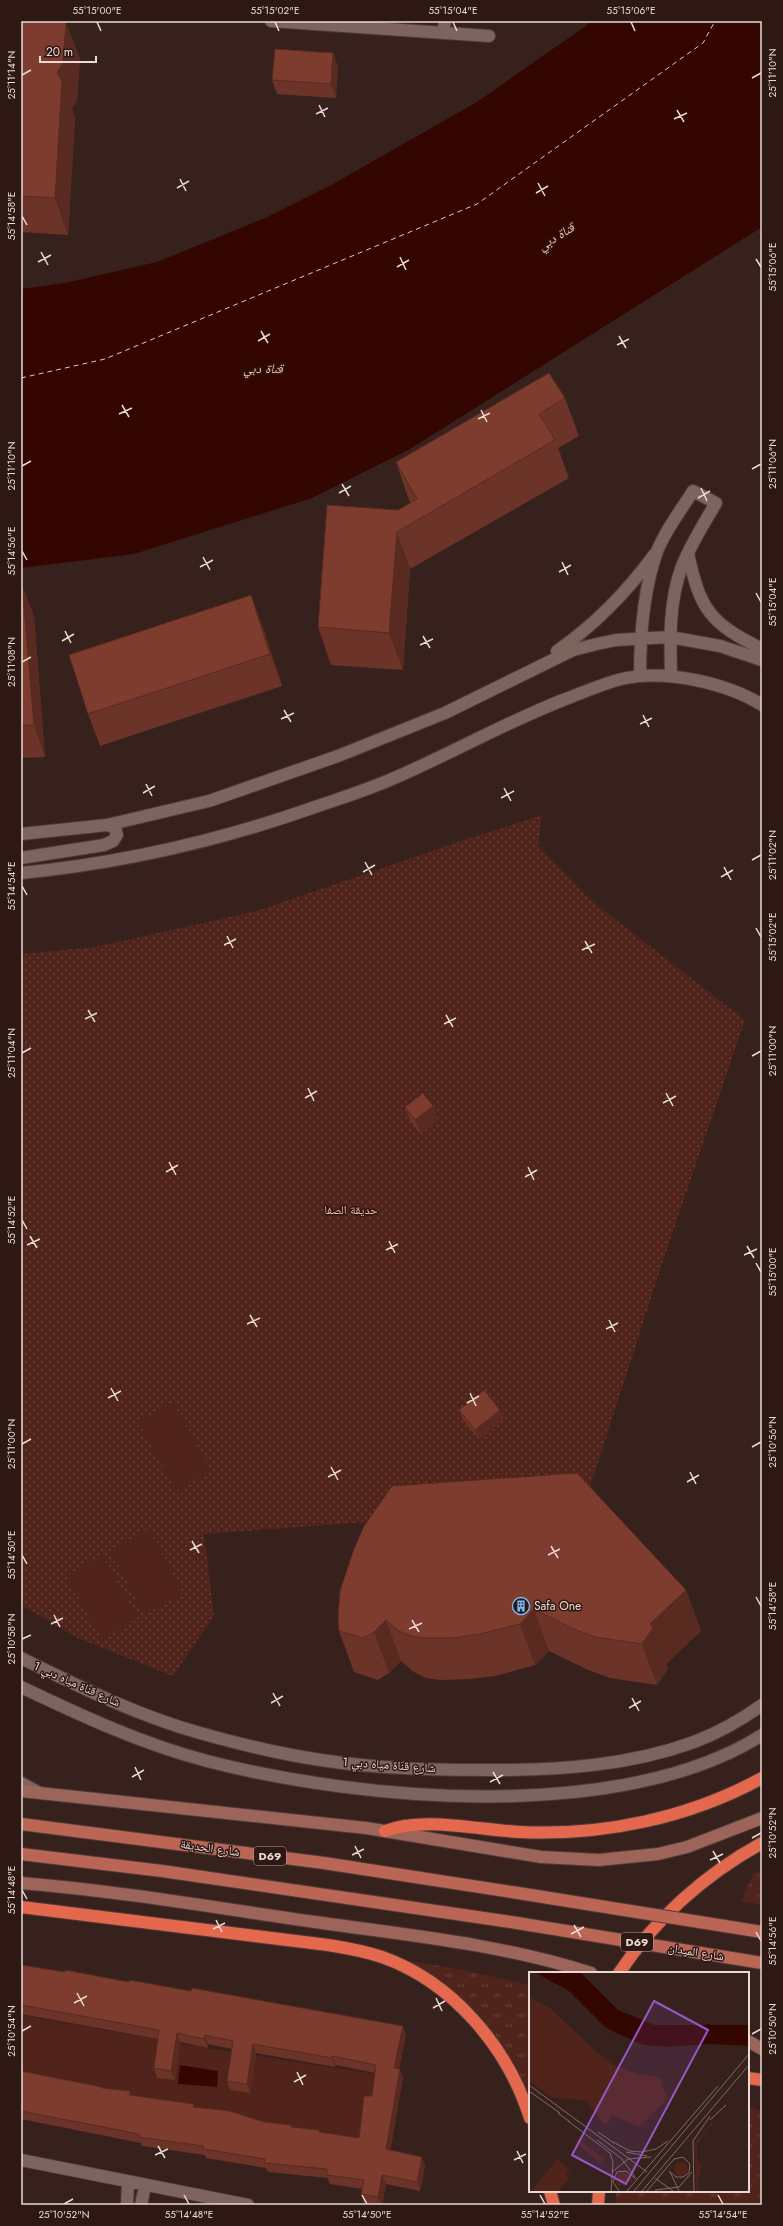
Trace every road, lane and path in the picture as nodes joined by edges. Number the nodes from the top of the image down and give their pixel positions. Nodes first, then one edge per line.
1 (279, 21) edge
2 (445, 21) edge
3 (442, 33) junction
4 (489, 36) dead end
5 (658, 550) junction
6 (688, 553) junction
7 (670, 637) junction
8 (640, 638) junction
9 (762, 648) edge
10 (762, 660) edge
11 (530, 669) junction
12 (671, 675) junction
13 (640, 676) junction
14 (762, 705) edge
15 (107, 824) junction
16 (21, 834) edge
17 (21, 858) edge
18 (21, 873) edge
19 (21, 1658) edge
20 (21, 1687) edge
21 (762, 1705) edge
22 (762, 1735) edge
23 (762, 1778) edge
24 (21, 1783) edge
25 (21, 1791) edge
26 (38, 1792) junction
27 (762, 1818) edge
28 (21, 1824) edge
29 (385, 1831) junction
30 (762, 1842) edge
31 (21, 1854) edge
32 (21, 1883) edge
33 (21, 1907) edge
34 (762, 1932) edge
35 (762, 1963) edge
36 (587, 1972) edge
37 (620, 1972) edge
38 (749, 2042) edge
39 (762, 2049) edge
40 (749, 2078) edge
41 (762, 2080) edge
42 (529, 2115) edge
43 (21, 2160) edge
44 (128, 2182) junction
45 (145, 2186) junction
46 (550, 2192) edge
47 (558, 2192) edge
48 (599, 2192) edge
49 (127, 2205) edge
50 (141, 2205) edge
51 (248, 2205) edge
52 (554, 2205) edge
53 (560, 2205) edge
54 (598, 2205) edge

1 - 3 street
2 - 3 street
3 - 4 street
5 - 6 street
5 - 8 street
5 - 11 street
6 - 7 street
6 - 9 street
7 - 8 street
7 - 10 street
7 - 12 street
8 - 11 street
8 - 13 street
11 - 15 street
12 - 13 street
12 - 14 street
13 - 18 street
15 - 16 street
15 - 17 street
19 - 21 street, شارع قناة مياه دبي 1
20 - 22 street, شارع قناة مياه دبي 1
23 - 29 highway
24 - 26 street
25 - 26 main road
26 - 29 main road
27 - 29 main road
28 - 34 main road, شارع الحديقة / D69, bridge
30 - 37 highway
31 - 35 main road, شارع الميدان / D69, bridge
32 - 36 main road
33 - 42 highway
38 - 39 main road
40 - 41 highway
43 - 44 street
44 - 45 street
44 - 49 street
45 - 50 street
45 - 51 street
46 - 52 highway
47 - 53 highway
48 - 54 highway

